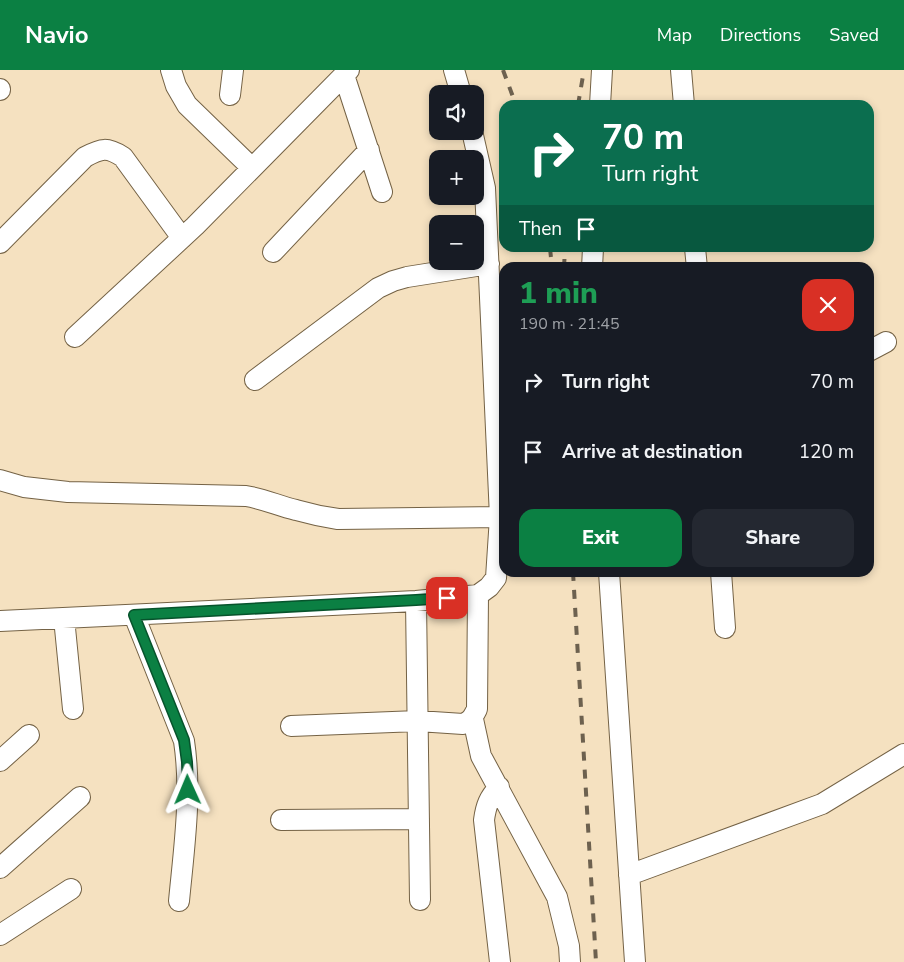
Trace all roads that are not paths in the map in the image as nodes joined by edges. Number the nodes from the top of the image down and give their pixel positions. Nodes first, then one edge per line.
1 (171, 70) edge
2 (233, 70) edge
3 (454, 70) edge
4 (602, 70) edge
5 (682, 70) edge
6 (347, 72) edge
7 (458, 85) edge
8 (230, 95) dead end
9 (600, 100) edge
10 (684, 100) edge
11 (474, 140) edge
12 (368, 150) junction
13 (252, 168) junction
14 (382, 192) dead end
15 (182, 238) junction
16 (0, 243) edge
17 (272, 252) dead end
18 (489, 264) junction
19 (75, 337) dead end
20 (255, 380) dead end
21 (0, 480) edge
22 (499, 494) edge
23 (499, 517) edge
24 (499, 532) edge
25 (608, 577) edge
26 (721, 577) edge
27 (478, 594) junction
28 (416, 600) junction
29 (134, 615) junction
30 (64, 618) junction
31 (0, 621) edge
32 (725, 628) dead end
33 (73, 709) dead end
34 (473, 718) junction
35 (418, 721) junction
36 (291, 726) dead end
37 (30, 735) dead end
38 (904, 754) edge
39 (0, 761) edge
40 (499, 787) junction
41 (80, 798) dead end
42 (419, 819) junction
43 (281, 820) dead end
44 (0, 868) edge
45 (629, 874) junction
46 (71, 889) dead end
47 (420, 900) dead end
48 (180, 901) dead end
49 (0, 935) edge
50 (500, 962) edge
51 (570, 962) edge
52 (635, 962) edge

1 - 13 street
2 - 8 street
3 - 7 street
4 - 9 street
5 - 10 street
6 - 12 street
6 - 13 street
11 - 18 street
12 - 14 street
12 - 17 street
13 - 15 street
15 - 16 street
15 - 19 street
18 - 20 street
18 - 22 street
21 - 23 street
24 - 27 street
25 - 45 street
26 - 32 street
27 - 28 street
27 - 34 street
28 - 29 street
28 - 35 street
29 - 30 street
29 - 48 street
30 - 31 street
30 - 33 street
34 - 35 street
34 - 40 street
35 - 36 street
35 - 42 street
37 - 39 street
38 - 45 street
40 - 50 street
40 - 51 street
41 - 44 street
42 - 43 street
42 - 47 street
45 - 52 street
46 - 49 street

